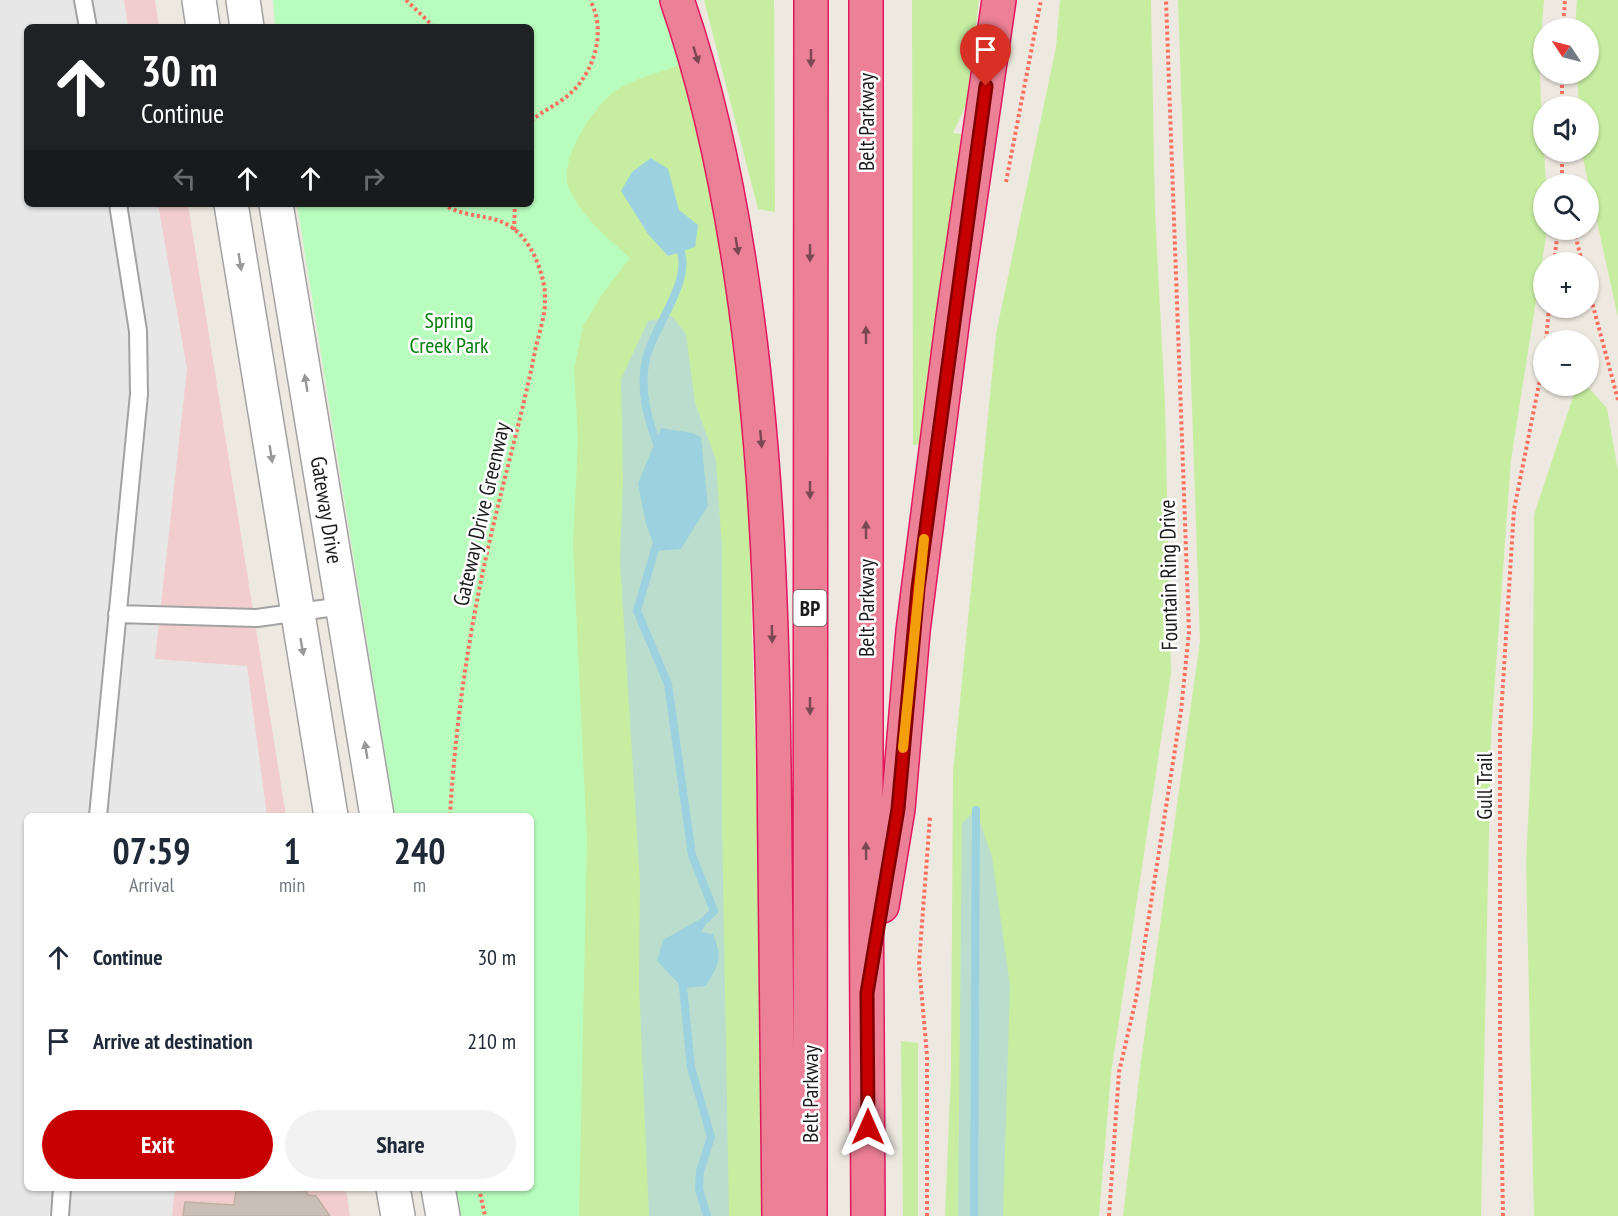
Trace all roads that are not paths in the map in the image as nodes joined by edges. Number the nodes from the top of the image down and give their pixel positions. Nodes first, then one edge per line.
1 (83, 0) edge
2 (199, 0) edge
3 (243, 0) edge
4 (677, 0) edge
5 (811, 0) edge
6 (866, 0) edge
7 (999, 0) edge
8 (87, 24) edge
9 (203, 24) edge
10 (247, 24) edge
11 (118, 207) edge
12 (231, 207) edge
13 (276, 207) edge
14 (342, 606) junction
15 (117, 614) junction
16 (297, 614) junction
17 (98, 813) edge
18 (330, 813) edge
19 (376, 813) edge
20 (867, 993) junction
21 (62, 1191) edge
22 (394, 1191) edge
23 (439, 1191) edge
24 (60, 1216) edge
25 (398, 1216) edge
26 (443, 1216) edge
27 (779, 1216) edge
28 (810, 1216) edge
29 (868, 1216) edge

1 - 8 lane
2 - 9 street
3 - 10 street
4 -> 27 highway
5 -> 28 highway, Belt Parkway / BP
20 -> 6 highway, Belt Parkway
7 - 20 highway
11 - 15 lane
12 -> 16 street, Gateway Drive
14 -> 13 street, Gateway Drive
14 - 16 lane
19 -> 14 street, Gateway Drive
15 - 16 lane
15 - 17 lane
16 -> 18 street, Gateway Drive
20 - 29 highway, Belt Parkway
21 - 24 lane
22 - 25 street
23 - 26 street

